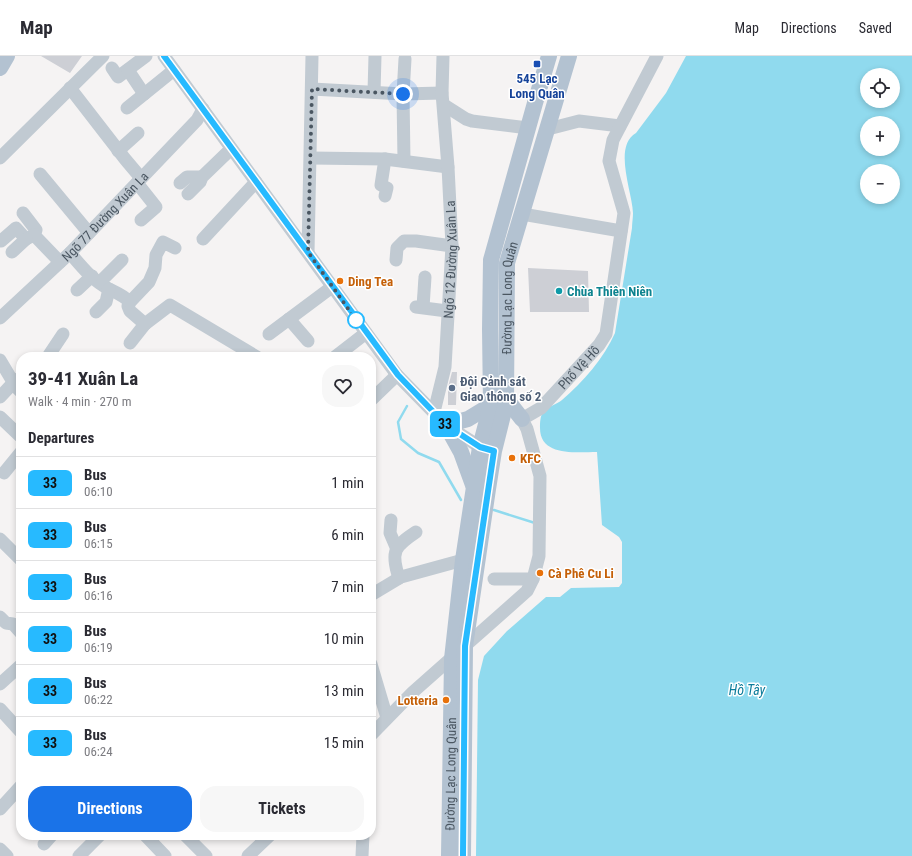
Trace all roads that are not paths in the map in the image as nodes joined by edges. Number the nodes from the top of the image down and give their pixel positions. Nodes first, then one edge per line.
1 (7, 56) edge
2 (103, 56) edge
3 (146, 56) edge
4 (164, 56) edge
5 (312, 56) edge
6 (375, 56) edge
7 (443, 56) edge
8 (549, 56) edge
9 (569, 56) edge
10 (657, 56) edge
11 (405, 59) dead end
12 (0, 68) edge
13 (112, 68) dead end
14 (128, 70) junction
15 (174, 70) junction
16 (70, 88) junction
17 (312, 89) junction
18 (374, 92) junction
19 (144, 94) junction
20 (403, 94) junction
21 (443, 99) junction
22 (128, 108) dead end
23 (203, 109) junction
24 (620, 126) junction
25 (528, 128) junction
26 (548, 130) junction
27 (138, 133) dead end
28 (231, 149) junction
29 (118, 151) junction
30 (0, 158) edge
31 (311, 158) junction
32 (385, 159) junction
33 (404, 161) junction
34 (448, 166) junction
35 (40, 174) dead end
36 (202, 177) junction
37 (139, 180) junction
38 (256, 182) junction
39 (180, 183) dead end
40 (188, 194) dead end
41 (385, 196) dead end
42 (522, 214) junction
43 (23, 220) dead end
44 (141, 220) dead end
45 (621, 232) junction
46 (89, 233) junction
47 (30, 237) junction
48 (203, 239) dead end
49 (1, 240) edge
50 (452, 246) junction
51 (175, 248) dead end
52 (12, 252) dead end
53 (308, 252) junction
54 (70, 253) junction
55 (122, 260) dead end
56 (396, 260) dead end
57 (60, 262) junction
58 (425, 278) dead end
59 (100, 283) junction
60 (332, 286) junction
61 (77, 290) dead end
62 (130, 302) junction
63 (447, 311) junction
64 (96, 312) dead end
65 (0, 318) edge
66 (289, 319) junction
67 (145, 324) junction
68 (366, 333) junction
69 (64, 334) dead end
70 (269, 334) dead end
71 (308, 341) dead end
72 (130, 343) dead end
73 (52, 352) edge
74 (247, 352) edge
75 (335, 352) edge
76 (0, 360) edge
77 (398, 375) junction
78 (16, 380) edge
79 (16, 386) edge
80 (376, 395) edge
81 (0, 397) edge
82 (506, 403) junction
83 (491, 405) junction
84 (434, 412) junction
85 (0, 418) edge
86 (522, 419) junction
87 (446, 425) junction
88 (16, 432) edge
89 (487, 449) junction
90 (16, 457) edge
91 (2, 470) edge
92 (474, 487) junction
93 (391, 520) dead end
94 (416, 532) dead end
95 (0, 539) edge
96 (396, 547) junction
97 (16, 555) edge
98 (463, 560) junction
99 (399, 578) junction
100 (494, 579) dead end
101 (533, 579) junction
102 (376, 593) edge
103 (0, 617) edge
104 (16, 627) edge
105 (465, 646) junction
106 (452, 659) junction
107 (16, 670) edge
108 (376, 681) edge
109 (0, 684) edge
110 (0, 709) edge
111 (387, 718) junction
112 (16, 727) edge
113 (376, 730) edge
114 (16, 791) edge
115 (0, 809) edge
116 (94, 840) edge
117 (150, 840) edge
118 (190, 840) edge
119 (264, 840) edge
120 (364, 840) edge
121 (0, 849) edge
122 (7, 856) edge
123 (79, 856) edge
124 (165, 856) edge
125 (206, 856) edge
126 (248, 856) edge
127 (362, 856) edge
128 (449, 856) edge
129 (462, 856) edge

1 - 12 main road
2 - 16 street
3 - 14 street
4 - 15 street
5 - 17 street
6 - 18 street
7 - 21 street, Ngõ 12 Đường Xuân La
8 - 25 main road, Đường Lạc Long Quân
9 - 26 main road, Đường Lạc Long Quân
10 - 24 street, Phố Vệ Hồ
11 - 20 street
13 - 14 street
14 - 19 street
15 - 19 street
15 - 23 street
16 - 29 street
16 - 30 street
17 - 18 street
17 - 31 street
18 - 20 street
19 - 22 street
20 - 21 street
20 - 33 street
21 - 25 street
21 - 34 street, Ngõ 12 Đường Xuân La
23 - 28 street
23 - 37 street, Ngõ 77 Đường Xuân La
24 - 26 street
24 - 45 street, Phố Vệ Hồ
25 - 83 main road, Đường Lạc Long Quân
26 - 42 main road, Đường Lạc Long Quân
27 - 29 street
28 - 36 street
28 - 38 street
29 - 37 street
31 - 32 street
31 - 53 street
32 - 33 street
32 - 41 street
33 - 34 street
34 - 50 street, Ngõ 12 Đường Xuân La
35 - 46 street
36 - 39 street
36 - 40 street
37 - 44 street
37 - 46 street, Ngõ 77 Đường Xuân La
38 - 48 street
38 - 53 street
42 - 45 street
42 - 82 main road, Đường Lạc Long Quân
43 - 47 street
45 - 86 street, Phố Vệ Hồ
46 - 54 street, Ngõ 77 Đường Xuân La
47 - 49 street
47 - 52 street
47 - 57 street
50 - 56 street
50 - 63 street, Ngõ 12 Đường Xuân La
51 - 62 street
53 - 60 street
54 - 57 street, Ngõ 77 Đường Xuân La
54 - 59 street
55 - 59 street
57 - 65 street, Ngõ 77 Đường Xuân La
58 - 63 street
59 - 61 street
59 - 62 street
59 - 64 street
60 - 66 street
60 - 68 street
62 - 67 street
63 - 84 street, Ngõ 12 Đường Xuân La
66 - 70 street
66 - 71 street
67 - 72 street
67 - 74 street
68 - 75 street
68 - 77 street
69 - 73 street
76 - 78 street
77 - 80 street
77 - 84 street
79 - 81 street
82 - 83 main road
82 - 86 main road
82 - 89 main road, Đường Lạc Long Quân
83 - 87 main road
83 - 89 main road, Đường Lạc Long Quân
84 - 87 street
85 - 88 street
86 - 101 street
87 - 89 street
87 - 92 main road
89 - 92 main road, Đường Lạc Long Quân
89 - 105 main road, Đường Lạc Long Quân
90 - 91 street
92 - 98 main road, Đường Lạc Long Quân
93 - 96 street
94 - 96 street
95 - 97 street
96 - 99 street
98 - 99 street
98 - 106 main road, Đường Lạc Long Quân
99 - 102 street
100 - 101 street
101 - 105 street
103 - 104 street
105 - 106 street
105 - 129 main road, Đường Lạc Long Quân
106 - 111 street
106 - 128 main road, Đường Lạc Long Quân
107 - 109 street
108 - 111 street
110 - 112 street
111 - 113 street
114 - 115 street
116 - 123 street
117 - 124 street
118 - 125 street
119 - 126 street
120 - 127 street
121 - 122 street

